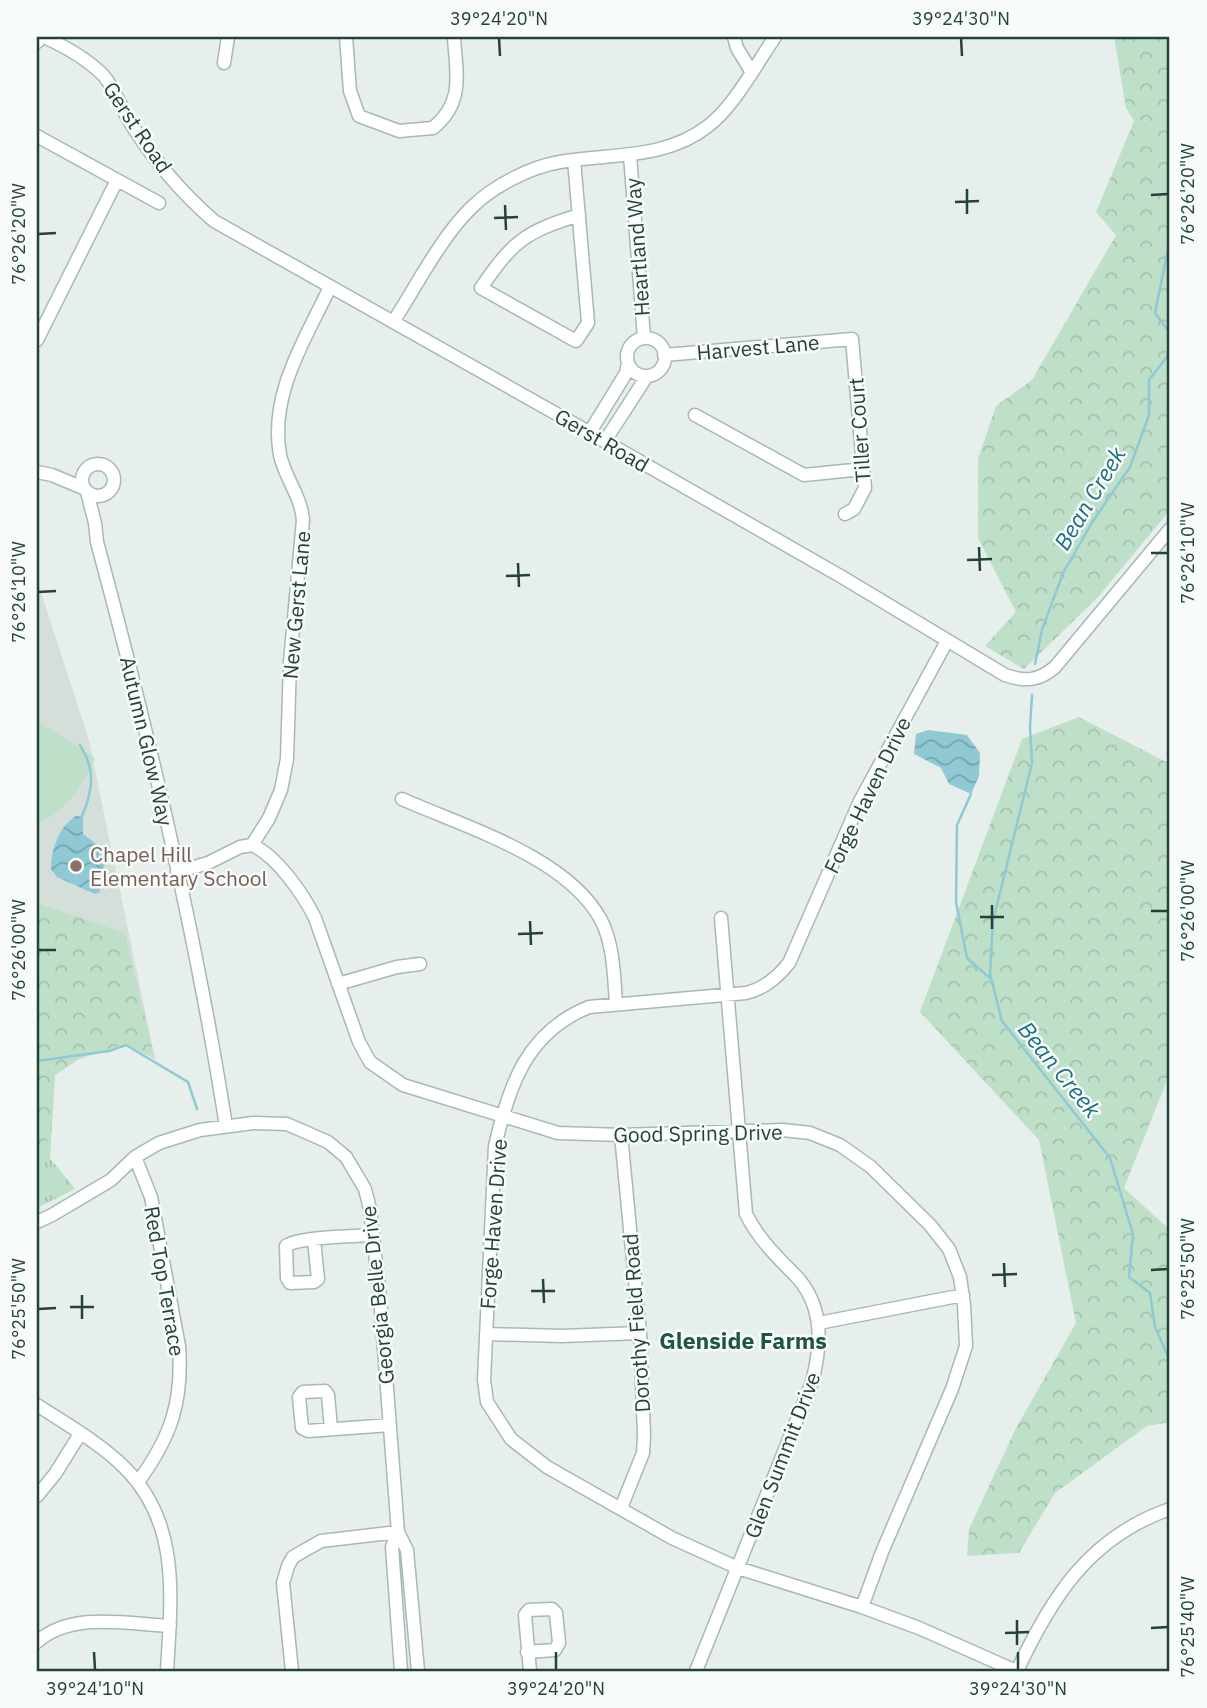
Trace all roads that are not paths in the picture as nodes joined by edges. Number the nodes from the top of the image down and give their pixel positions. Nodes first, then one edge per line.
1 (44, 37) edge
2 (228, 37) edge
3 (346, 37) edge
4 (454, 37) edge
5 (734, 37) edge
6 (775, 37) edge
7 (224, 63) dead end
8 (751, 71) junction
9 (37, 136) edge
10 (630, 155) junction
11 (574, 160) junction
12 (117, 180) junction
13 (159, 203) dead end
14 (579, 215) junction
15 (330, 287) junction
16 (393, 322) junction
17 (644, 338) junction
18 (852, 339) joint
19 (37, 340) edge
20 (664, 355) junction
21 (628, 363) junction
22 (647, 376) junction
23 (695, 415) dead end
24 (590, 432) junction
25 (605, 441) junction
26 (863, 469) junction
27 (84, 471) junction
28 (37, 472) edge
29 (52, 475) junction
30 (85, 490) junction
31 (104, 495) junction
32 (845, 514) dead end
33 (95, 523) junction
34 (1170, 529) edge
35 (947, 641) junction
36 (402, 799) dead end
37 (252, 845) junction
38 (177, 872) junction
39 (721, 918) dead end
40 (421, 964) dead end
41 (338, 984) junction
42 (726, 995) junction
43 (616, 1004) junction
44 (502, 1116) junction
45 (226, 1126) junction
46 (738, 1132) junction
47 (621, 1135) junction
48 (135, 1157) junction
49 (37, 1222) edge
50 (373, 1235) junction
51 (314, 1240) dead end
52 (963, 1295) junction
53 (819, 1322) junction
54 (640, 1333) junction
55 (486, 1334) junction
56 (37, 1405) edge
57 (390, 1426) junction
58 (331, 1429) dead end
59 (80, 1434) junction
60 (138, 1482) junction
61 (37, 1496) edge
62 (621, 1508) junction
63 (1170, 1509) edge
64 (398, 1532) junction
65 (738, 1568) junction
66 (862, 1607) junction
67 (170, 1626) junction
68 (37, 1642) edge
69 (527, 1652) dead end
70 (167, 1671) edge
71 (292, 1671) edge
72 (401, 1671) edge
73 (418, 1671) edge
74 (530, 1671) edge
75 (696, 1671) edge
76 (1017, 1671) edge

1 - 15 street, Gerst Road
2 - 7 street
3 - 4 street
5 - 8 street
6 - 8 street
8 - 10 street
9 - 12 street
10 - 11 street
10 - 17 street, Heartland Way
11 - 14 street
11 - 16 street
12 - 13 street
12 - 19 street
14 - 14 street
15 - 16 street, Gerst Road
15 - 37 street, New Gerst Lane
16 - 24 street, Gerst Road
17 - 20 street, Heartland Way
17 - 21 street, Heartland Way
18 - 20 street, Harvest Lane
18 - 26 street, Tiller Court
20 - 22 street
21 - 22 street
21 - 24 street, Heartland Way
22 - 25 street
23 - 26 street
24 - 25 street, Gerst Road
25 - 35 street, Gerst Road
26 - 32 street, Tiller Court
27 - 29 street
27 - 30 street
27 - 31 street
28 - 29 street
29 - 30 street
30 - 31 street
30 - 33 street, Autumn Glow Way
31 - 33 street, Autumn Glow Way
33 - 38 street, Autumn Glow Way
34 - 35 street, Gerst Road
35 - 42 street, Forge Haven Drive
36 - 43 street
37 - 38 street
37 - 41 street, Good Spring Drive
38 - 45 street, Autumn Glow Way
39 - 42 street, Glen Summit Drive
40 - 41 street
41 - 44 street, Good Spring Drive
42 - 43 street, Forge Haven Drive
42 - 46 street, Glen Summit Drive
43 - 44 street, Forge Haven Drive
44 - 47 street, Good Spring Drive
44 - 55 street, Forge Haven Drive
45 - 48 street, Georgia Belle Drive
45 - 50 street, Georgia Belle Drive
46 - 47 street, Good Spring Drive
46 - 52 street, Good Spring Drive
46 - 53 street, Glen Summit Drive
47 - 54 street, Dorothy Field Road
48 - 49 street, Georgia Belle Drive
48 - 60 street, Red Top Terrace
50 - 51 street
50 - 57 street, Georgia Belle Drive
52 - 53 street
52 - 66 street, Good Spring Drive
53 - 65 street, Glen Summit Drive
54 - 55 street
54 - 62 street, Dorothy Field Road
55 - 62 street, Forge Haven Drive
56 - 59 street
57 - 58 street
57 - 64 street, Georgia Belle Drive
59 - 60 street
59 - 61 street
60 - 67 street
62 - 65 street, Forge Haven Drive
63 - 76 street
64 - 71 street
64 - 72 street, Georgia Belle Drive
64 - 73 street, Georgia Belle Drive
65 - 66 street, Forge Haven Drive
65 - 75 street, Glen Summit Drive
66 - 76 street, Forge Haven Drive
67 - 68 street
67 - 70 street
69 - 74 street

